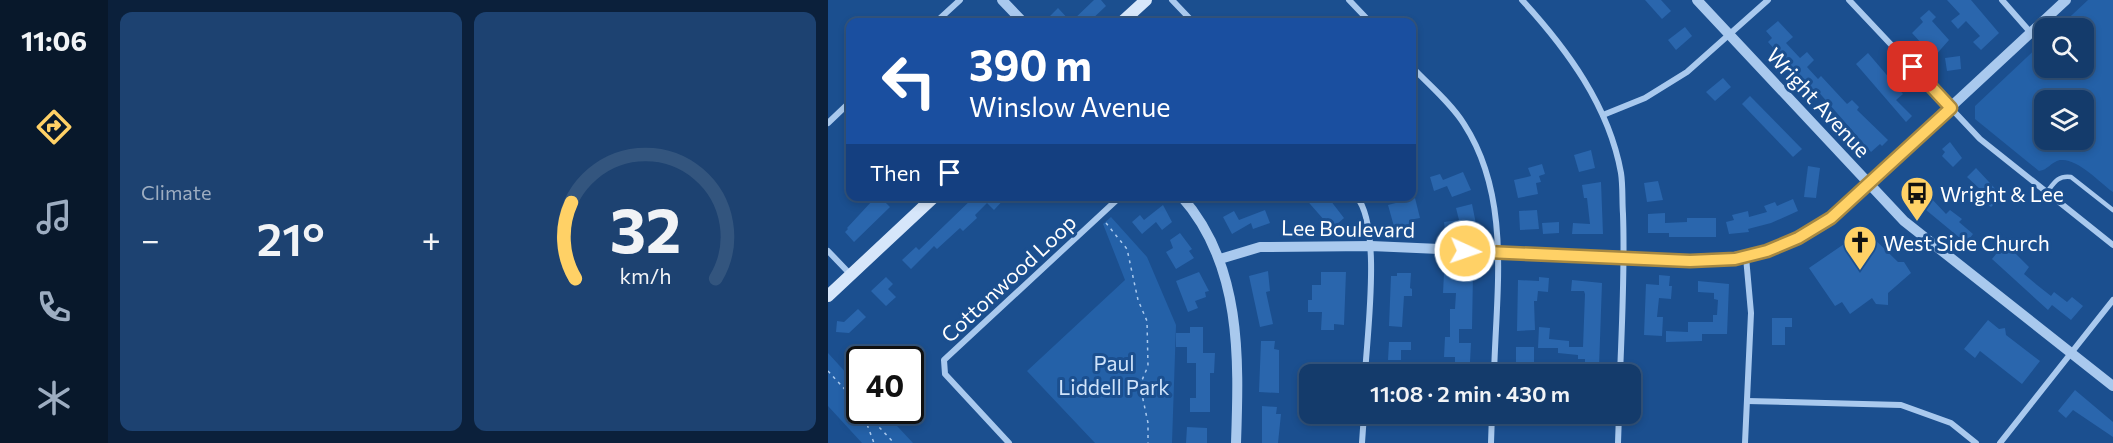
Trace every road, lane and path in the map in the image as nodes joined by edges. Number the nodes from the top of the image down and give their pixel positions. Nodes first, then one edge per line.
1 (960, 0) edge
2 (1002, 0) edge
3 (1146, 0) edge
4 (1172, 0) edge
5 (1349, 0) edge
6 (1522, 0) edge
7 (1697, 0) edge
8 (1768, 0) edge
9 (1850, 0) edge
10 (2002, 0) edge
11 (2066, 0) edge
12 (940, 18) edge
13 (1019, 18) edge
14 (1126, 18) edge
15 (1190, 18) edge
16 (1366, 18) edge
17 (2031, 33) junction
18 (1729, 35) junction
19 (1416, 71) edge
20 (846, 106) edge
21 (1951, 108) junction
22 (1603, 115) junction
23 (828, 123) edge
24 (1869, 184) junction
25 (2047, 192) junction
26 (930, 201) edge
27 (1116, 201) edge
28 (1186, 201) edge
29 (1360, 201) edge
30 (2113, 210) edge
31 (1106, 223) dead end
32 (2113, 245) edge
33 (1371, 246) junction
34 (828, 251) edge
35 (1498, 253) junction
36 (1625, 257) junction
37 (1746, 257) junction
38 (1220, 259) junction
39 (850, 275) junction
40 (828, 296) edge
41 (2113, 300) edge
42 (2071, 354) junction
43 (1366, 364) edge
44 (1494, 364) edge
45 (1620, 364) edge
46 (828, 371) edge
47 (2113, 386) edge
48 (846, 391) edge
49 (1747, 401) junction
50 (867, 424) edge
51 (876, 424) edge
52 (1363, 424) edge
53 (1492, 424) edge
54 (1619, 424) edge
55 (874, 443) edge
56 (894, 443) edge
57 (1009, 443) edge
58 (1148, 443) edge
59 (1236, 443) edge
60 (1362, 443) edge
61 (1491, 443) edge
62 (1618, 443) edge
63 (1745, 443) edge
64 (1976, 443) edge
65 (2000, 443) edge

1 - 12 street
2 - 13 street
3 - 14 main road
4 - 15 street
5 - 16 street
6 - 22 street
7 - 18 street, Wright Avenue
8 - 18 street
9 - 21 street
10 - 17 street
11 - 17 street, Lee Boulevard
17 - 21 street, Lee Boulevard
18 - 22 street
18 - 24 street, Wright Avenue
19 - 35 street
20 - 23 street
21 - 24 street, Lee Boulevard
21 - 25 street
22 - 36 street
24 - 37 street, Lee Boulevard
24 - 42 street, Wright Avenue
25 - 30 lane
25 - 32 street
26 - 39 main road
27 - 57 street, Cottonwood Loop
28 - 38 street
29 - 33 street
31 - 58 path
33 - 35 street, Lee Boulevard
33 - 38 street, Lee Boulevard
33 - 43 street
34 - 39 street
35 - 36 street, Lee Boulevard
35 - 44 street
36 - 37 street, Lee Boulevard
36 - 45 street
37 - 49 street
38 - 59 street
39 - 40 main road
41 - 42 street
42 - 47 street, Wright Avenue
42 - 65 street
46 - 48 path
49 - 63 street
49 - 64 street
50 - 55 path
51 - 56 path
52 - 60 street
53 - 61 street
54 - 62 street

